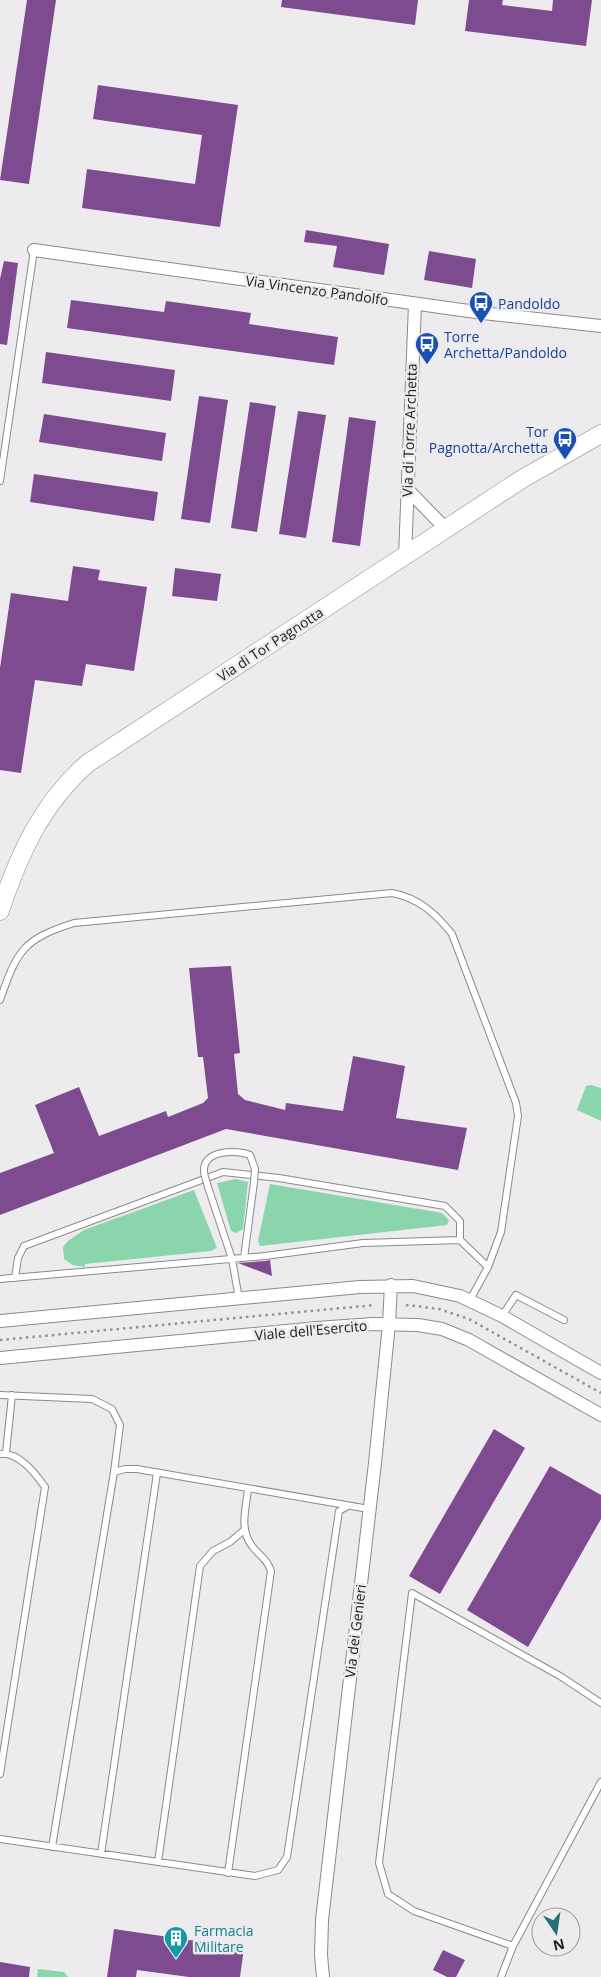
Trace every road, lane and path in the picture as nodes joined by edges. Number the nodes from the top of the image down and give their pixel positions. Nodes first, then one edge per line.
1 (34, 250) joint
2 (415, 304) junction
3 (601, 326) edge
4 (601, 434) edge
5 (3, 441) edge
6 (0, 480) edge
7 (407, 489) junction
8 (446, 529) junction
9 (405, 556) junction
10 (0, 911) edge
11 (0, 1000) edge
12 (460, 1240) junction
13 (244, 1258) junction
14 (232, 1259) junction
15 (488, 1266) junction
16 (15, 1278) junction
17 (0, 1279) edge
18 (391, 1285) junction
19 (239, 1299) junction
20 (470, 1300) junction
21 (406, 1304) dead end
22 (375, 1305) dead end
23 (502, 1316) junction
24 (564, 1320) dead end
25 (0, 1321) edge
26 (390, 1324) junction
27 (0, 1340) edge
28 (0, 1358) edge
29 (601, 1373) edge
30 (601, 1393) edge
31 (0, 1395) edge
32 (12, 1395) junction
33 (601, 1415) edge
34 (3, 1454) edge
35 (114, 1472) junction
36 (157, 1473) junction
37 (248, 1489) junction
38 (348, 1506) junction
39 (369, 1509) junction
40 (243, 1531) junction
41 (601, 1703) edge
42 (0, 1774) edge
43 (601, 1782) edge
44 (0, 1839) edge
45 (52, 1847) junction
46 (101, 1854) junction
47 (158, 1862) junction
48 (228, 1873) junction
49 (513, 1946) junction
50 (323, 1977) edge
51 (501, 1977) edge

1 - 2 street, Via Vincenzo Pandolfo
1 - 5 lane
2 - 3 street, Via Vincenzo Pandolfo
2 - 7 street, Via di Torre Archetta
4 - 8 street, Via di Tor Pagnotta
5 - 6 lane
7 - 8 street
7 - 9 street, Via di Torre Archetta
8 - 9 street, Via di Tor Pagnotta
9 - 10 street, Via di Tor Pagnotta
11 - 15 lane
12 - 13 lane
12 - 15 lane
12 - 16 lane
13 - 14 lane
13 - 14 lane, bridge
14 - 16 lane
14 - 19 lane
15 - 20 lane
16 - 17 lane
18 - 19 street
18 - 20 street
18 - 26 street, Via dei Genieri
19 - 25 street
20 - 23 street
21 - 30 path
22 - 27 path, Viale dell'Esercito
23 - 24 lane
23 - 29 street
26 - 28 street, Viale dell'Esercito
26 - 33 street, Viale dell'Esercito
26 - 39 street, Via dei Genieri
31 - 32 lane
32 - 34 lane
32 - 35 lane
34 - 42 lane
35 - 36 lane
35 - 45 lane
36 - 37 lane
36 - 46 lane
37 - 38 lane
37 - 40 lane
38 - 39 lane
38 - 48 lane
39 - 50 street, Via dei Genieri
40 - 47 lane
40 - 48 lane
41 - 49 lane
43 - 49 lane
44 - 45 lane
45 - 46 lane
46 - 47 lane
47 - 48 lane
49 - 51 lane

